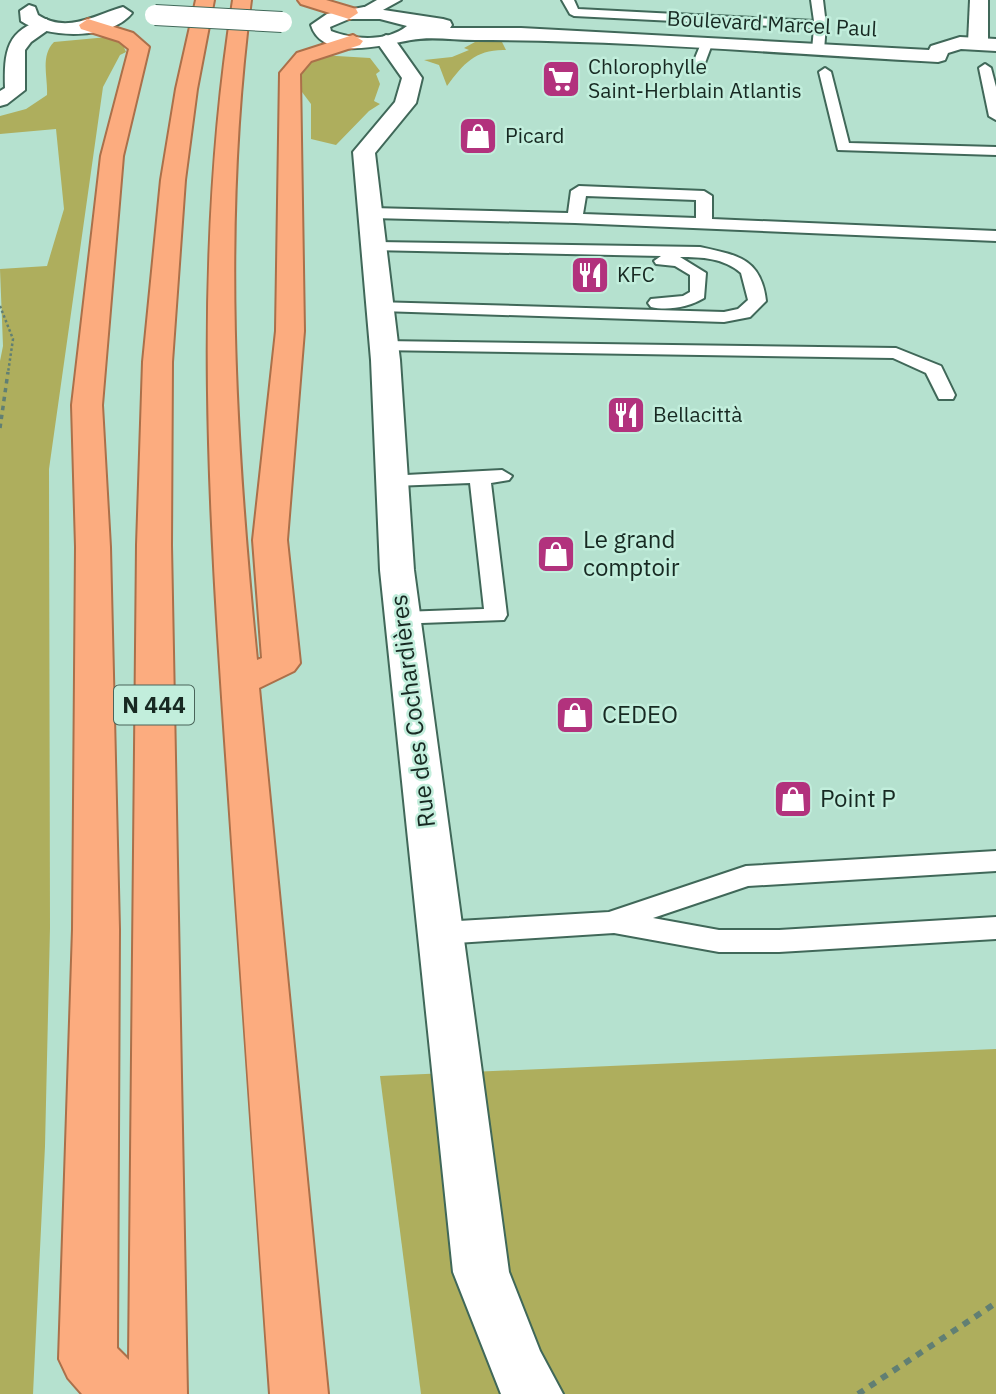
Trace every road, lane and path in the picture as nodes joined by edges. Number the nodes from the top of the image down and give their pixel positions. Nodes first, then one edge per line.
1 (205, 0) edge
2 (242, 0) edge
3 (307, 0) edge
4 (392, 0) edge
5 (568, 0) edge
6 (817, 0) edge
7 (979, 0) edge
8 (29, 8) dead end
9 (106, 13) edge
10 (386, 22) edge
11 (320, 24) junction
12 (46, 25) junction
13 (820, 25) junction
14 (706, 44) junction
15 (987, 44) edge
16 (818, 50) junction
17 (938, 56) junction
18 (699, 63) dead end
19 (977, 67) edge
20 (824, 72) dead end
21 (0, 100) edge
22 (996, 116) edge
23 (996, 151) edge
24 (575, 218) junction
25 (704, 223) junction
26 (374, 230) junction
27 (996, 236) edge
28 (466, 249) junction
29 (0, 306) edge
30 (381, 306) junction
31 (550, 312) junction
32 (382, 346) junction
33 (946, 395) dead end
34 (0, 428) edge
35 (394, 480) junction
36 (402, 619) junction
37 (240, 682) junction
38 (996, 861) edge
39 (614, 922) junction
40 (996, 928) edge
41 (441, 933) junction
42 (996, 1304) edge
43 (121, 1394) edge
44 (158, 1394) edge
45 (299, 1394) edge
46 (534, 1394) edge
47 (859, 1394) edge

1 - 44 highway, N 444
2 - 37 highway
3 - 10 highway
4 - 10 street
5 - 13 lane
6 - 13 lane
7 - 15 street
8 - 12 street
9 - 11 street, bridge
9 - 12 street
9 - 43 highway
10 - 11 street
10 - 11 street
10 - 14 street, Boulevard Marcel Paul
10 - 26 street, Rue des Cochardières
10 - 37 highway
12 - 21 street
13 - 16 lane
14 - 16 street, Boulevard Marcel Paul
14 - 18 lane
15 - 17 street
16 - 17 street, Boulevard Marcel Paul
17 - 19 street
19 - 22 lane
20 - 23 lane
24 - 25 lane
24 - 25 lane
24 - 26 lane
25 - 27 lane
26 - 28 lane
26 - 30 street, Rue des Cochardières
28 - 31 lane
28 - 31 lane
29 - 34 path
30 - 31 lane
30 - 32 street, Rue des Cochardières
32 - 33 lane
32 - 35 street, Rue des Cochardières
35 - 36 street, Rue des Cochardières
35 - 36 lane
36 - 41 street, Rue des Cochardières
37 - 45 highway
38 - 39 lane
39 - 40 lane
39 - 41 lane
41 - 46 street, Rue des Cochardières
42 - 47 path

